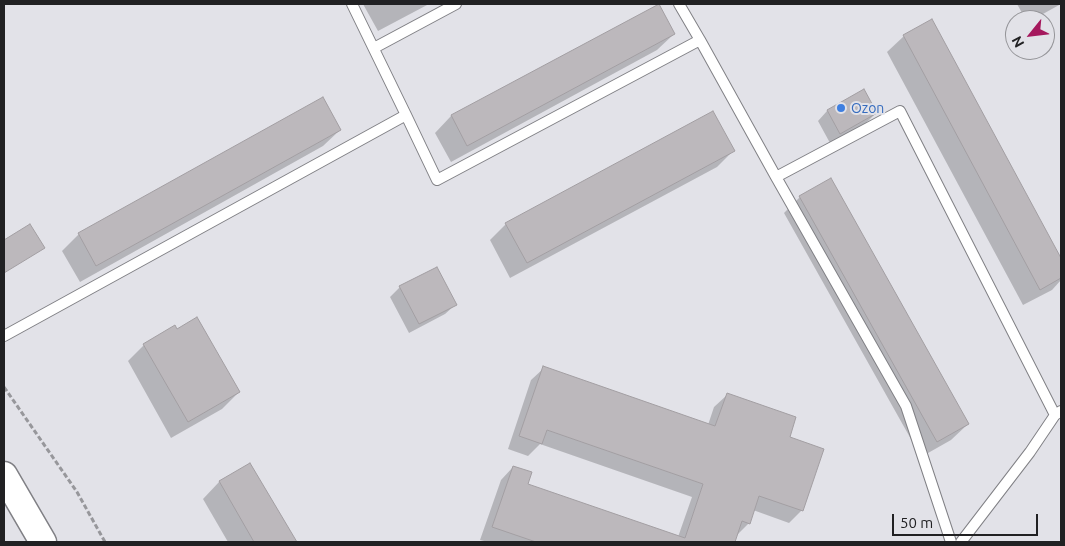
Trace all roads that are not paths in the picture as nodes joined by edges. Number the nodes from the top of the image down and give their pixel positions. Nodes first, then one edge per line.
1 (352, 4) edge
2 (456, 4) edge
3 (679, 4) edge
4 (700, 40) junction
5 (374, 48) junction
6 (406, 114) junction
7 (776, 177) junction
8 (4, 336) edge
9 (1058, 413) edge
10 (4, 475) edge
11 (43, 542) edge
12 (951, 542) edge
13 (961, 542) edge

1 - 5 lane
2 - 5 lane
3 - 4 lane
4 - 6 lane
4 - 7 lane
5 - 6 lane
6 - 8 lane
7 - 9 lane
7 - 12 lane
9 - 13 lane
10 - 11 main road

